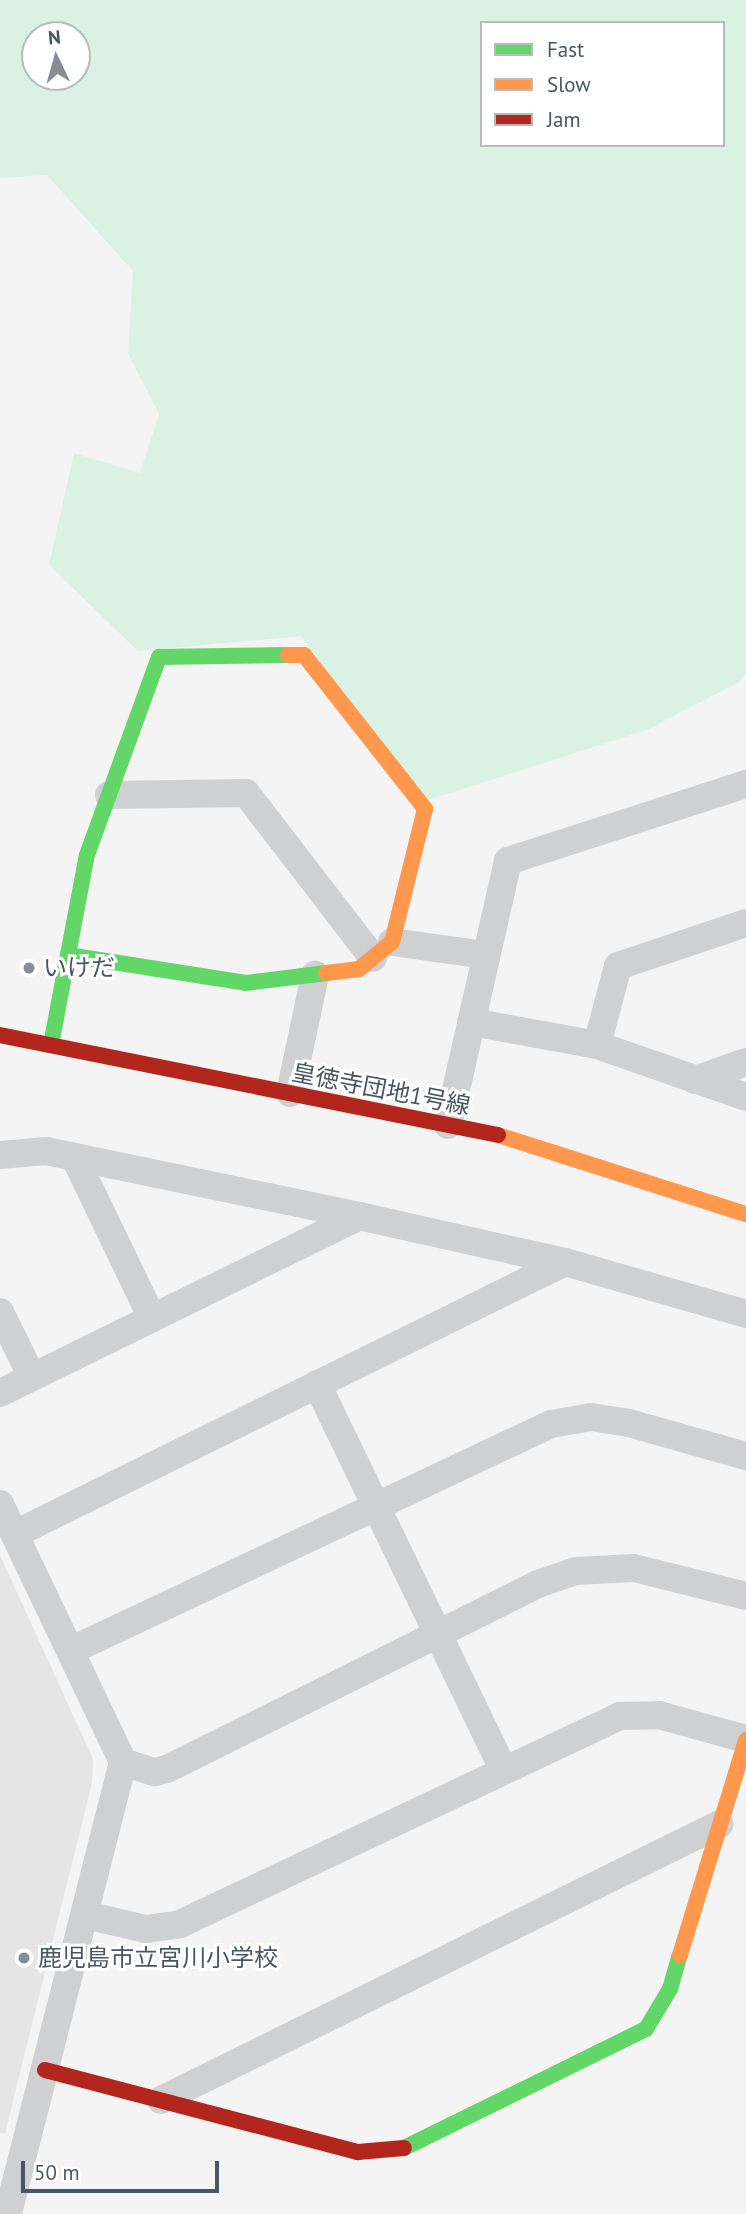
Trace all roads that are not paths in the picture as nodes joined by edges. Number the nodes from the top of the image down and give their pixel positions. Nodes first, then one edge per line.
1 (746, 784) edge
2 (109, 795) junction
3 (746, 923) edge
4 (383, 950) junction
5 (68, 955) junction
6 (486, 955) junction
7 (315, 975) junction
8 (471, 1022) junction
9 (0, 1035) edge
10 (51, 1045) junction
11 (597, 1045) junction
12 (746, 1062) edge
13 (695, 1080) junction
14 (290, 1093) junction
15 (746, 1097) edge
16 (448, 1125) junction
17 (0, 1155) edge
18 (75, 1158) junction
19 (746, 1214) edge
20 (359, 1216) junction
21 (565, 1262) junction
22 (0, 1312) edge
23 (746, 1314) edge
24 (152, 1318) junction
25 (32, 1377) junction
26 (317, 1384) junction
27 (0, 1393) edge
28 (746, 1456) edge
29 (0, 1504) edge
30 (376, 1507) junction
31 (15, 1534) junction
32 (746, 1596) edge
33 (438, 1634) junction
34 (72, 1650) junction
35 (746, 1739) edge
36 (123, 1762) junction
37 (502, 1769) junction
38 (720, 1824) junction
39 (85, 1915) junction
40 (45, 2070) junction
41 (161, 2100) junction
42 (8, 2214) edge

1 - 6 street
2 - 4 street
2 - 4 street
2 - 5 street
3 - 11 street
4 - 6 street
4 - 7 street
5 - 7 street
5 - 10 street
6 - 8 street
7 - 14 street
8 - 11 street
8 - 16 street
9 - 10 street, 皇徳寺団地1号線
10 - 14 street, 皇徳寺団地1号線
11 - 13 street
12 - 13 street
13 - 15 street
14 - 16 street, 皇徳寺団地1号線
16 - 19 street, 皇徳寺団地1号線
17 - 18 street
18 - 20 street
18 - 24 street
20 - 21 street
20 - 24 street
21 - 23 street
21 - 26 street
22 - 25 street
24 - 25 street
25 - 27 street
26 - 30 street
26 - 31 street
28 - 30 street
29 - 31 street
30 - 33 street
30 - 34 street
31 - 34 street
32 - 33 street
33 - 36 street
33 - 37 street
34 - 36 street
35 - 37 street
35 - 38 street
36 - 39 street
37 - 39 street
38 - 41 street
38 - 41 street
39 - 40 street
40 - 41 street
40 - 42 street

